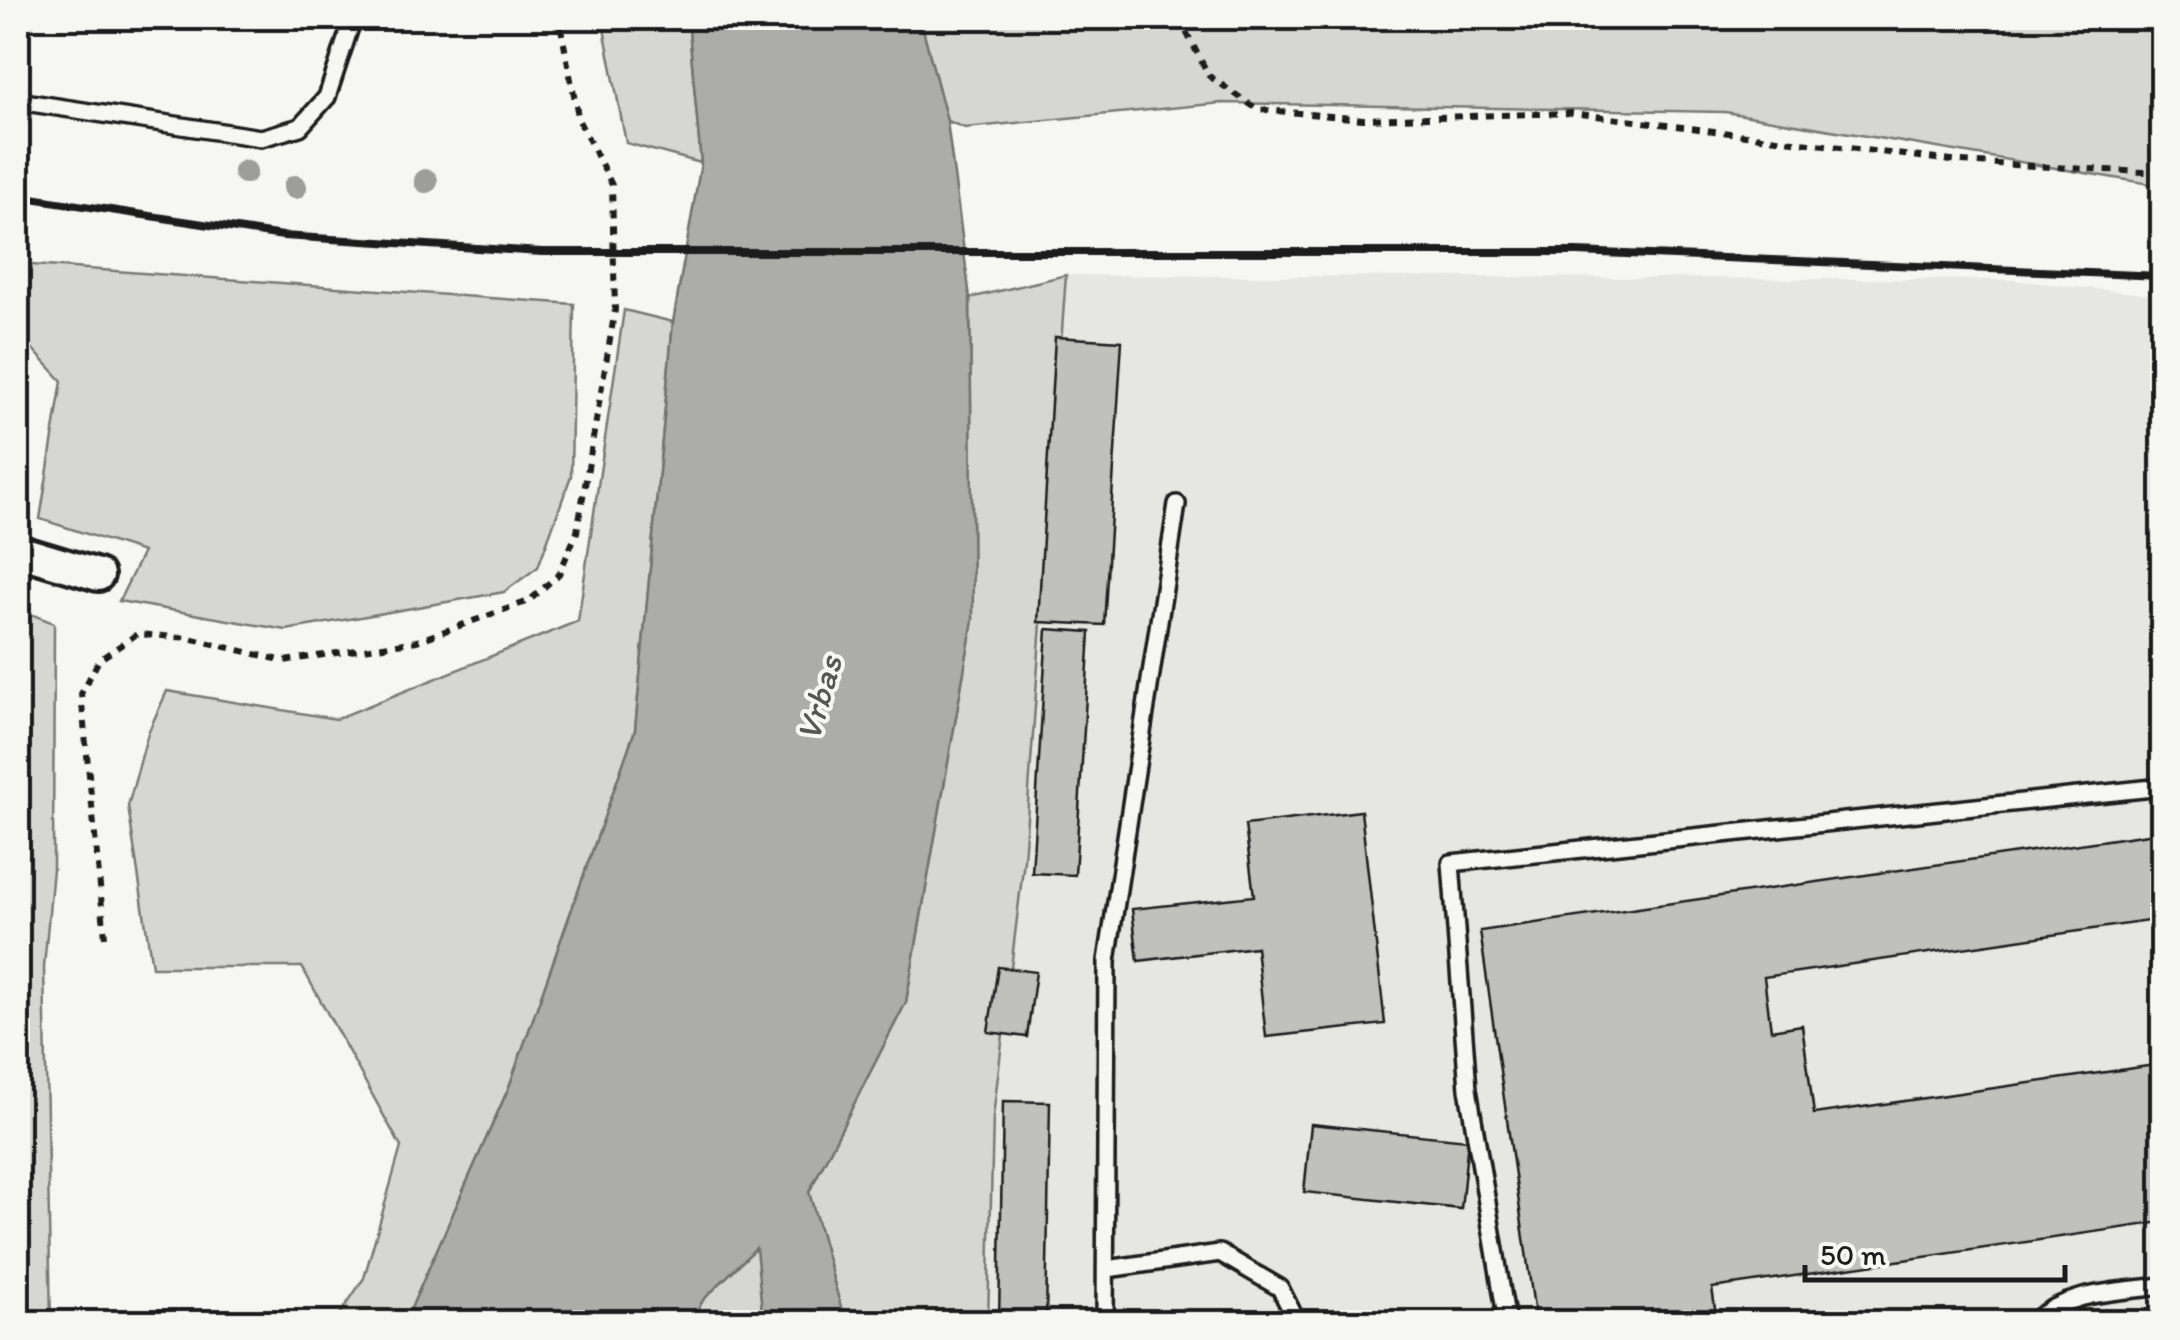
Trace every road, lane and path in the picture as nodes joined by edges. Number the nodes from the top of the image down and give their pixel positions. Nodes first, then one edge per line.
1 (23, 18) edge
2 (353, 18) edge
3 (559, 18) edge
4 (1180, 18) edge
5 (18, 34) edge
6 (18, 102) edge
7 (2162, 173) edge
8 (1178, 504) dead end
9 (18, 551) edge
10 (98, 575) dead end
11 (2162, 787) edge
12 (104, 937) dead end
13 (1108, 1270) junction
14 (2162, 1286) edge
15 (1105, 1322) edge
16 (1298, 1322) edge
17 (1507, 1322) edge
18 (2033, 1322) edge

1 - 5 lane
2 - 6 lane
3 - 12 path
4 - 7 path
8 - 13 lane
9 - 10 street
11 - 17 lane
13 - 15 lane
13 - 16 lane
14 - 18 lane

